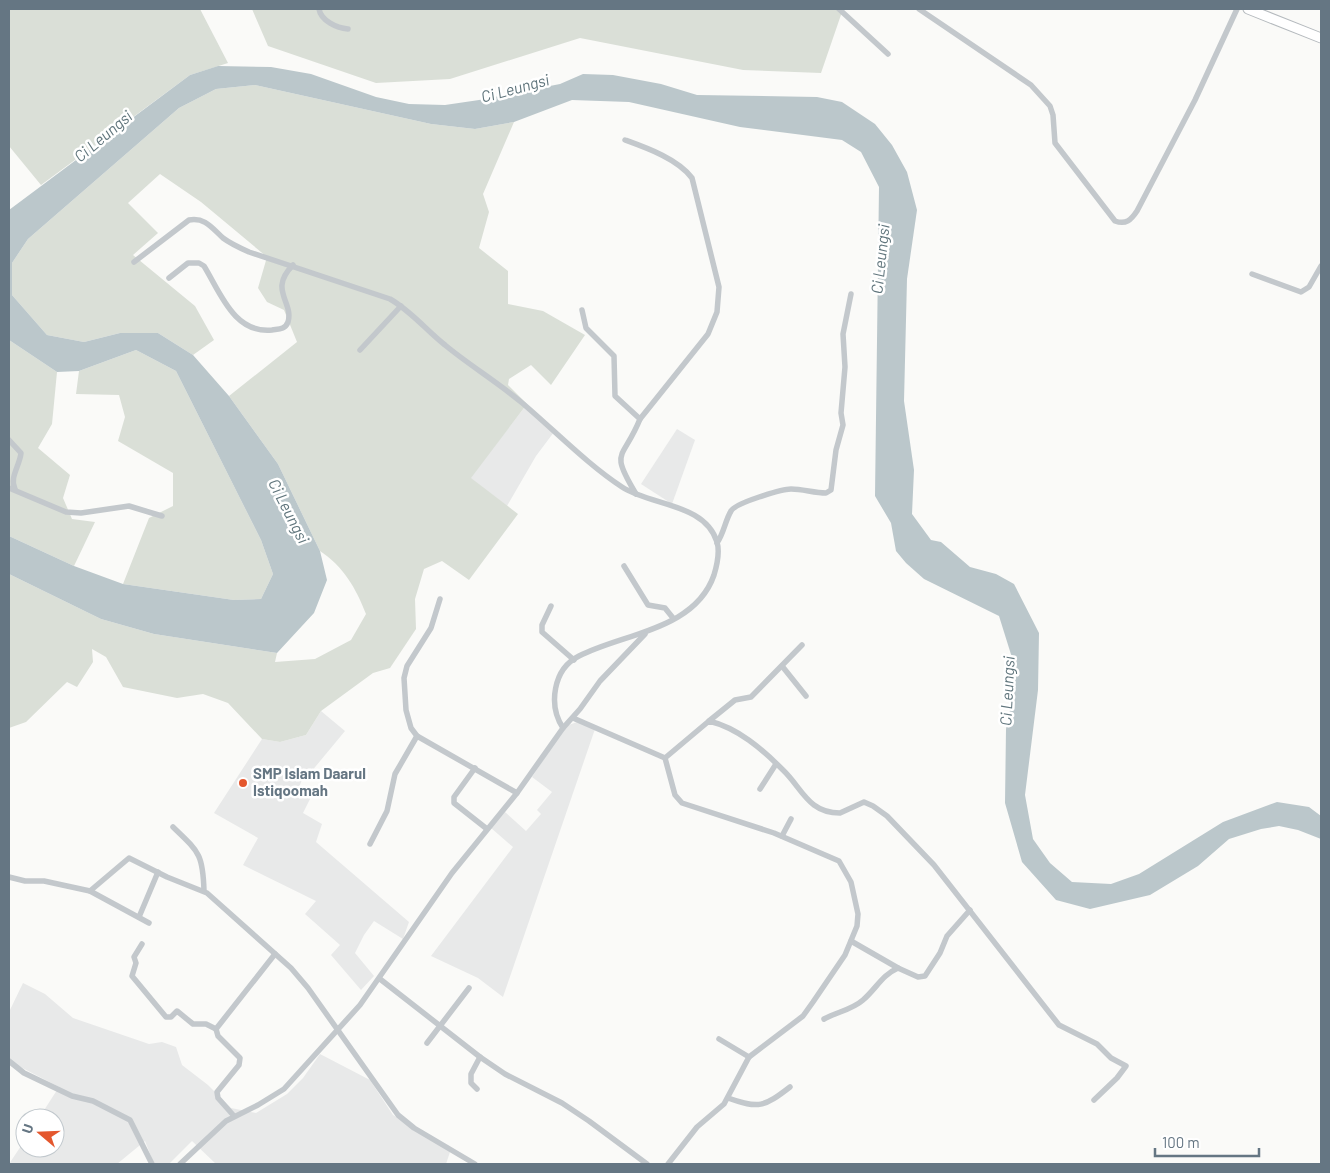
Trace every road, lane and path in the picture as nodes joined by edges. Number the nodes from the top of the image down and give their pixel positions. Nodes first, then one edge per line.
1 (319, 9) edge
2 (839, 9) edge
3 (919, 9) edge
4 (1237, 9) edge
5 (1248, 9) edge
6 (348, 29) dead end
7 (1321, 38) edge
8 (888, 54) dead end
9 (625, 140) dead end
10 (134, 262) dead end
11 (292, 265) junction
12 (1321, 266) edge
13 (1252, 274) dead end
14 (169, 278) dead end
15 (851, 294) dead end
16 (401, 306) junction
17 (582, 310) dead end
18 (360, 350) dead end
19 (640, 419) junction
20 (9, 440) edge
21 (12, 488) edge
22 (636, 494) junction
23 (162, 516) dead end
24 (717, 543) junction
25 (624, 566) dead end
26 (440, 599) dead end
27 (551, 606) dead end
28 (673, 618) junction
29 (646, 633) junction
30 (802, 645) dead end
31 (574, 660) junction
32 (782, 666) junction
33 (806, 696) dead end
34 (573, 718) junction
35 (709, 720) junction
36 (563, 728) junction
37 (417, 736) junction
38 (665, 758) junction
39 (776, 764) junction
40 (475, 768) junction
41 (760, 789) dead end
42 (517, 792) junction
43 (791, 819) dead end
44 (172, 827) dead end
45 (487, 829) junction
46 (782, 836) junction
47 (370, 844) dead end
48 (158, 872) junction
49 (9, 877) edge
50 (90, 891) junction
51 (204, 891) junction
52 (970, 910) junction
53 (138, 917) junction
54 (149, 923) dead end
55 (851, 941) junction
56 (142, 944) dead end
57 (275, 954) junction
58 (898, 968) junction
59 (380, 979) junction
60 (469, 988) dead end
61 (824, 1019) dead end
62 (439, 1026) junction
63 (216, 1029) junction
64 (337, 1029) junction
65 (719, 1038) dead end
66 (427, 1044) dead end
67 (480, 1057) junction
68 (749, 1057) junction
69 (9, 1061) edge
70 (790, 1087) dead end
71 (476, 1089) dead end
72 (728, 1098) junction
73 (1094, 1100) dead end
74 (234, 1116) junction
75 (152, 1164) edge
76 (180, 1164) edge
77 (475, 1164) edge
78 (646, 1164) edge
79 (668, 1164) edge

1 - 6 street
2 - 8 street
3 - 4 street
5 - 7 main road
9 - 19 street
10 - 11 street
11 - 14 street
11 - 16 street
12 - 13 street
15 - 24 street
16 - 18 street
16 - 22 street
17 - 19 street
19 - 22 street
20 - 21 street
21 - 23 street
22 - 24 street
24 - 28 street
25 - 28 street
26 - 37 street
27 - 31 street
28 - 29 street
29 - 31 street
29 - 34 street
30 - 32 street
31 - 36 street
32 - 33 street
32 - 35 street
34 - 36 street
34 - 38 street
35 - 38 street
35 - 39 street
36 - 42 street
37 - 40 street
37 - 47 street
38 - 46 street
39 - 41 street
39 - 52 street
40 - 42 street
40 - 45 street
42 - 45 street
43 - 46 street
44 - 51 street
45 - 59 street
46 - 55 street
48 - 50 street
48 - 51 street
48 - 53 street
49 - 50 street
50 - 53 street
51 - 57 street
52 - 58 street
52 - 73 street
53 - 54 street
55 - 58 street
55 - 68 street
56 - 63 street
57 - 63 street
57 - 64 street
58 - 61 street
59 - 62 street
59 - 64 street
60 - 62 street
62 - 66 street
62 - 67 street
63 - 74 street
64 - 74 street
64 - 77 street
65 - 68 street
67 - 71 street
67 - 78 street
68 - 72 street
69 - 75 street
70 - 72 street
72 - 79 street
74 - 76 street

